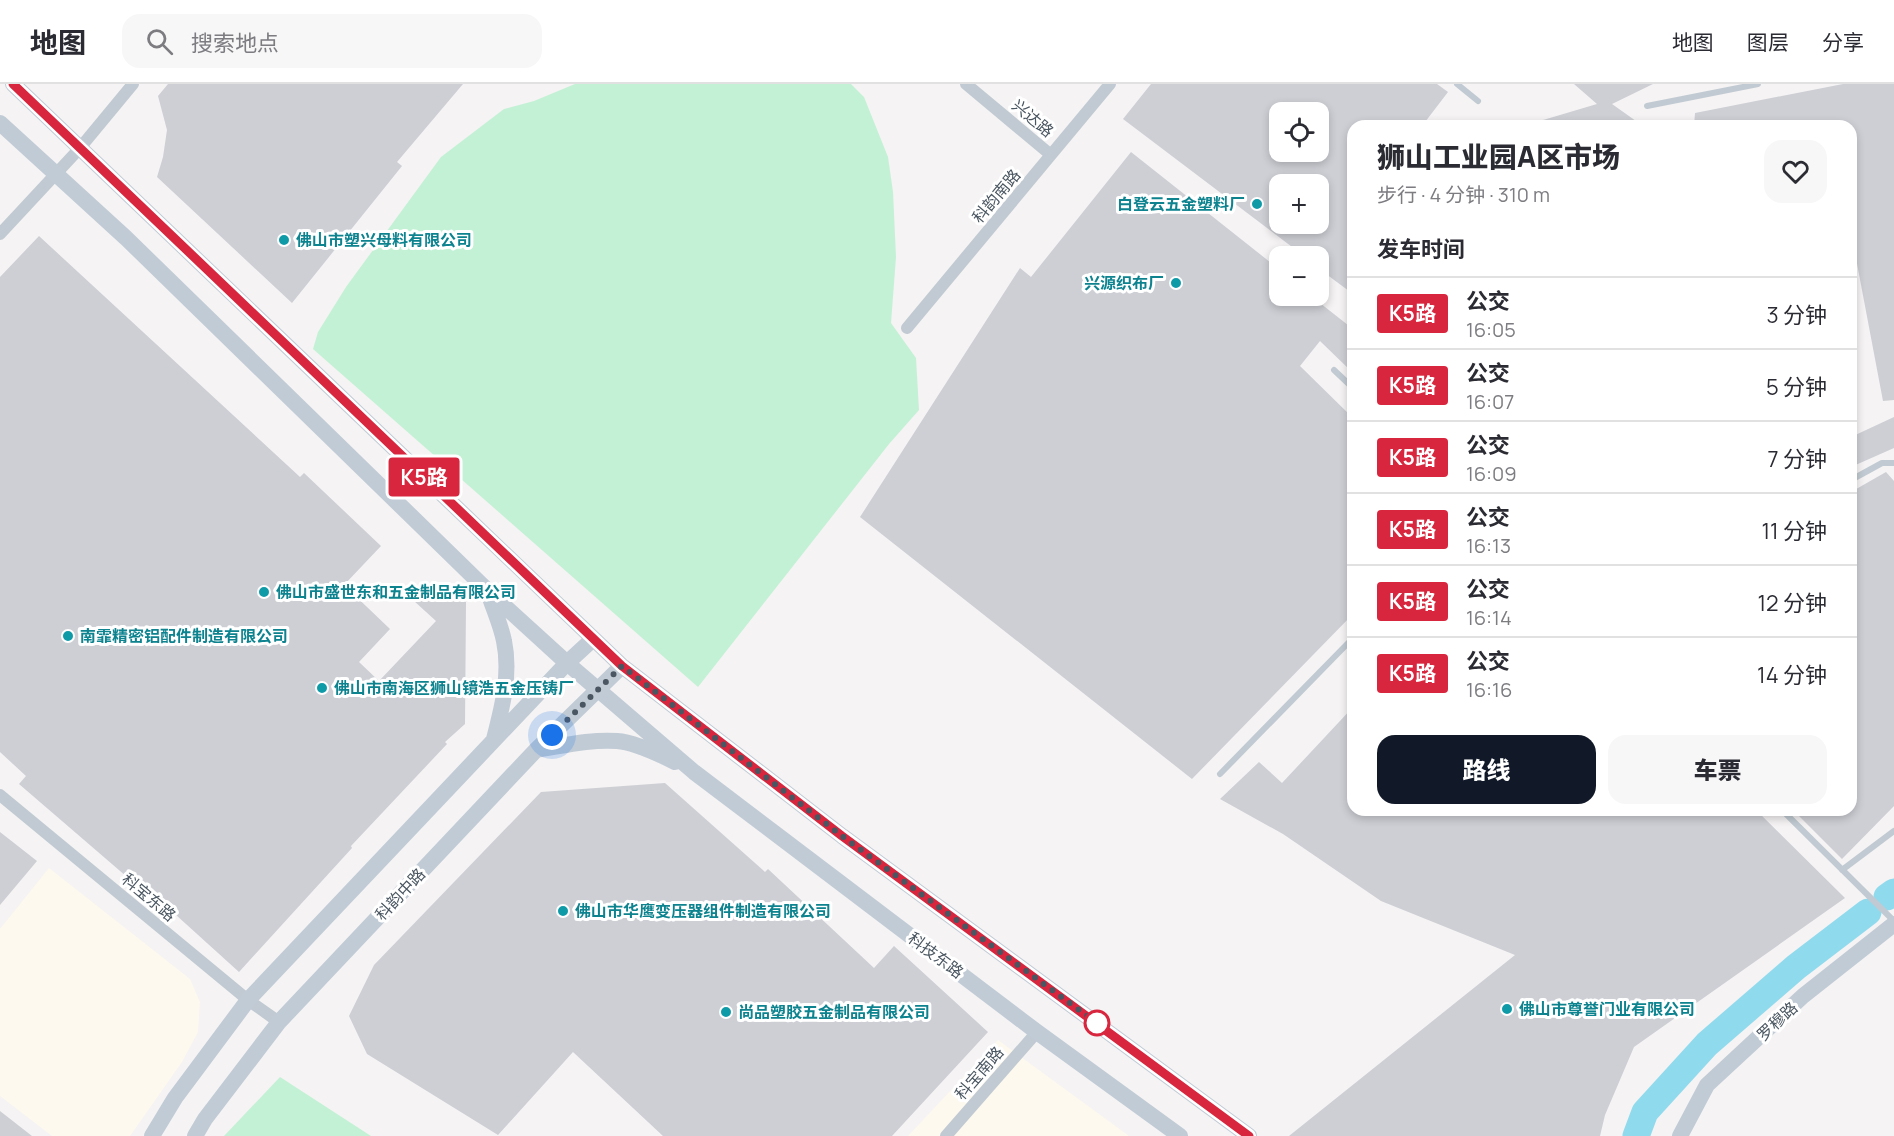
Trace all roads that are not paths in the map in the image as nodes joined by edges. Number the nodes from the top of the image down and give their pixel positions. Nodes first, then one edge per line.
1 (13, 84) edge
2 (133, 84) edge
3 (966, 84) edge
4 (1110, 84) edge
5 (1457, 84) edge
6 (1758, 84) edge
7 (1478, 101) dead end
8 (1647, 106) dead end
9 (0, 123) edge
10 (80, 148) junction
11 (1051, 155) junction
12 (56, 173) junction
13 (0, 234) edge
14 (907, 328) dead end
15 (1334, 369) dead end
16 (1347, 382) edge
17 (1894, 463) edge
18 (1857, 477) edge
19 (488, 591) junction
20 (593, 639) junction
21 (1347, 644) edge
22 (567, 663) junction
23 (622, 666) junction
24 (598, 690) junction
25 (492, 743) junction
26 (536, 750) junction
27 (694, 771) junction
28 (1220, 774) dead end
29 (0, 795) edge
30 (1788, 816) edge
31 (1894, 831) edge
32 (1842, 870) junction
33 (1894, 922) edge
34 (248, 1000) junction
35 (279, 1022) junction
36 (1037, 1032) junction
37 (152, 1136) edge
38 (195, 1136) edge
39 (946, 1136) edge
40 (1179, 1136) edge
41 (1249, 1136) edge
42 (1680, 1136) edge

1 - 10 main road
2 - 10 street
3 - 11 street, 兴达路
4 - 11 street, 科韵南路
5 - 7 lane
6 - 8 lane
9 - 12 main road
10 - 12 street
10 - 20 main road
11 - 14 street, 科韵南路
12 - 13 street
12 - 19 main road
15 - 16 lane
17 - 18 lane
19 - 22 main road
19 - 25 main road
20 - 22 main road
20 - 23 main road
21 - 28 lane
22 - 24 main road
22 - 25 main road
23 - 24 main road, 科韵中路
23 - 41 main road
24 - 26 main road, 科韵中路
24 - 27 main road
25 - 34 main road
26 - 27 main road
26 - 35 main road, 科韵中路
27 - 36 main road, 科技东路
29 - 34 street, 科宝东路
30 - 32 lane
31 - 32 lane
32 - 33 lane
33 - 42 main road, 罗穆路
34 - 35 street, 科宝东路
34 - 37 main road
35 - 38 main road, 科韵中路
36 - 39 street, 科宝南路
36 - 40 main road, 科技东路

